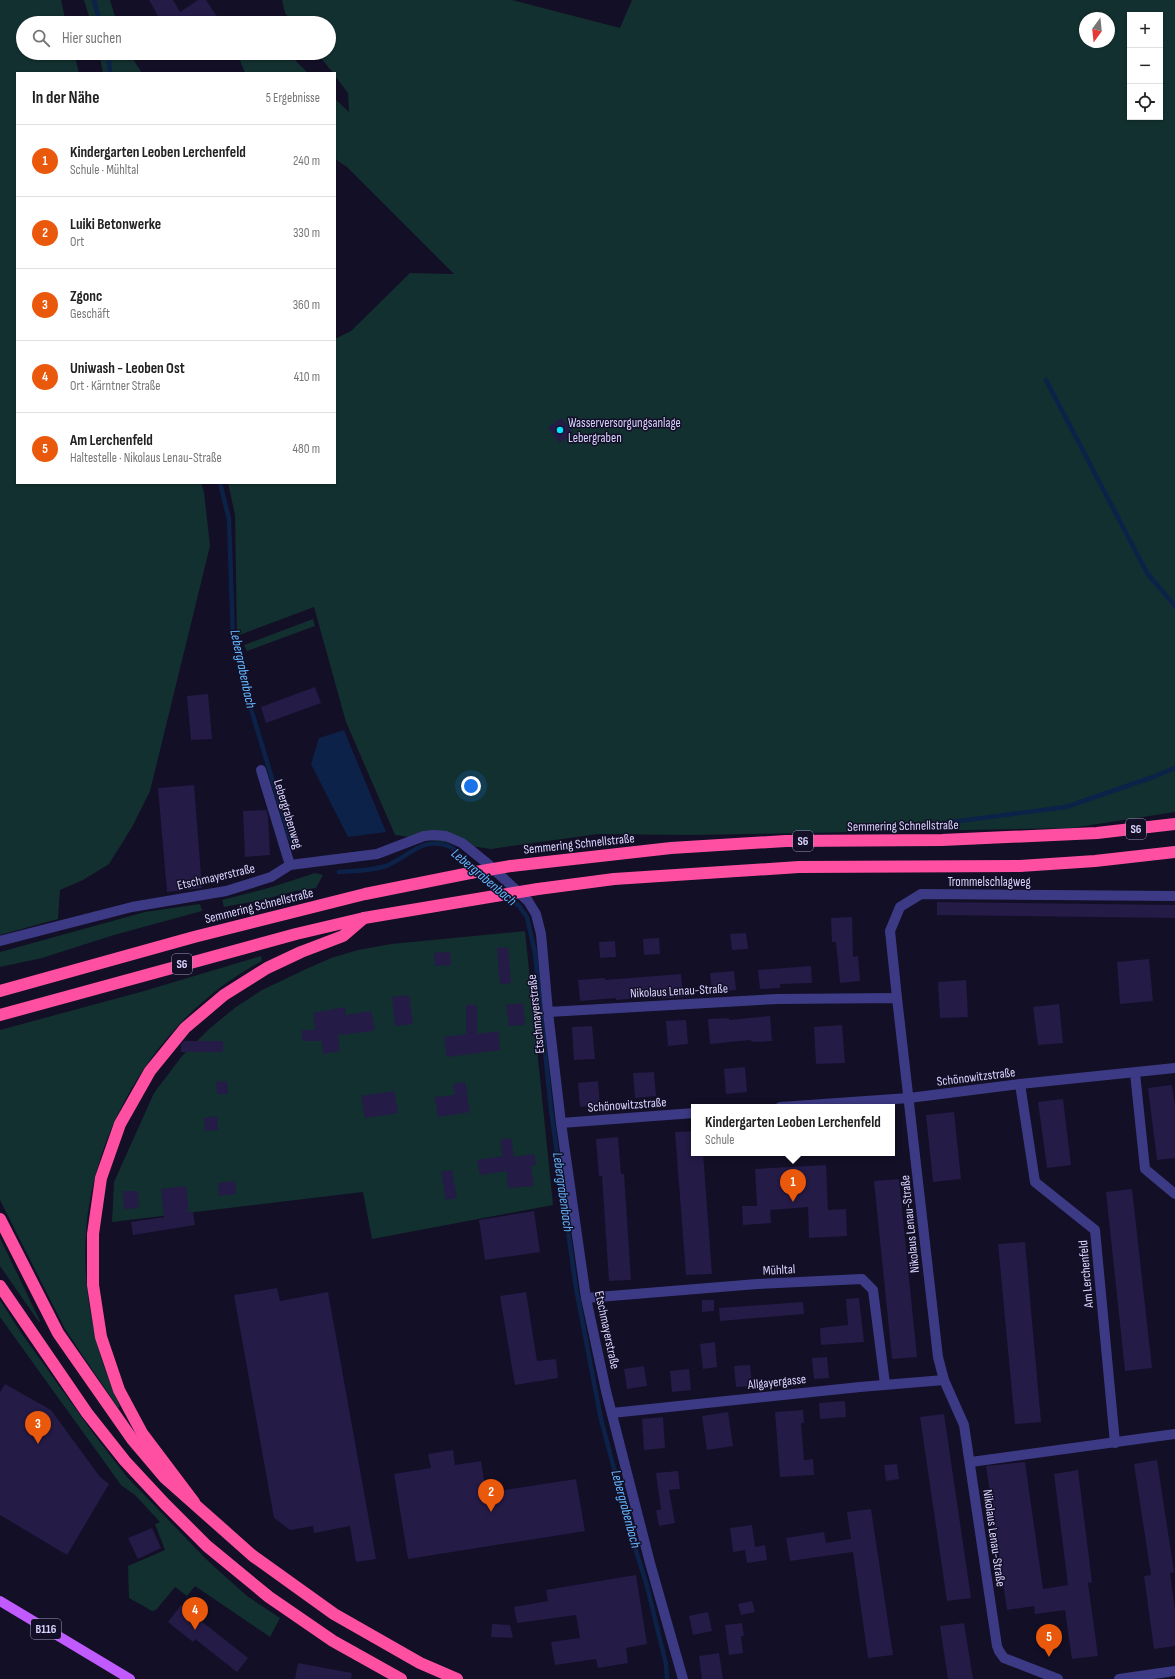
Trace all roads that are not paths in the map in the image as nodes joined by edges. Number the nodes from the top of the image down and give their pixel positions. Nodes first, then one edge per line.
1 (261, 770) dead end
2 (1175, 824) edge
3 (1175, 852) edge
4 (290, 865) junction
5 (1175, 896) edge
6 (364, 918) junction
7 (0, 941) edge
8 (0, 991) edge
9 (897, 998) junction
10 (548, 1012) junction
11 (0, 1015) edge
12 (1175, 1068) edge
13 (1135, 1073) junction
14 (1020, 1084) junction
15 (909, 1098) junction
16 (823, 1104) edge
17 (691, 1113) edge
18 (561, 1123) junction
19 (1175, 1194) edge
20 (0, 1219) edge
21 (0, 1286) edge
22 (586, 1298) junction
23 (944, 1380) junction
24 (885, 1384) junction
25 (612, 1413) junction
26 (1175, 1434) edge
27 (1115, 1443) junction
28 (971, 1462) junction
29 (194, 1502) junction
30 (0, 1601) edge
31 (1175, 1671) edge
32 (130, 1679) edge
33 (401, 1679) edge
34 (457, 1679) edge
35 (683, 1679) edge
36 (1058, 1679) edge
37 (1118, 1679) edge

1 - 4 street, Lebergrabenweg
2 - 8 highway, Semmering Schnellstraße / S6, bridge
3 - 6 highway, S6, bridge
4 - 7 street, Etschmayerstraße
4 - 10 street, Etschmayerstraße
5 - 9 street, Trommelschlagweg
6 - 11 highway, S6
6 - 29 highway
9 - 10 street, Nikolaus Lenau-Straße
9 - 15 street, Nikolaus Lenau-Straße
10 - 18 street, Etschmayerstraße
12 - 13 street, Schönowitzstraße
13 - 14 street, Schönowitzstraße
13 - 19 street
14 - 15 street, Schönowitzstraße
14 - 27 street, Am Lerchenfeld
15 - 16 street, Schönowitzstraße
15 - 23 street, Nikolaus Lenau-Straße
17 - 18 street, Schönowitzstraße
18 - 22 street, Etschmayerstraße
20 - 29 highway
21 - 33 highway
22 - 24 street, Mühltal
22 - 25 street, Etschmayerstraße
23 - 24 street, Allgayergasse
23 - 28 street, Nikolaus Lenau-Straße
24 - 25 street, Allgayergasse
25 - 35 street, Etschmayerstraße
26 - 27 street
27 - 28 street
28 - 36 street, Nikolaus Lenau-Straße
29 - 34 highway
30 - 32 main road, B116
31 - 37 street

